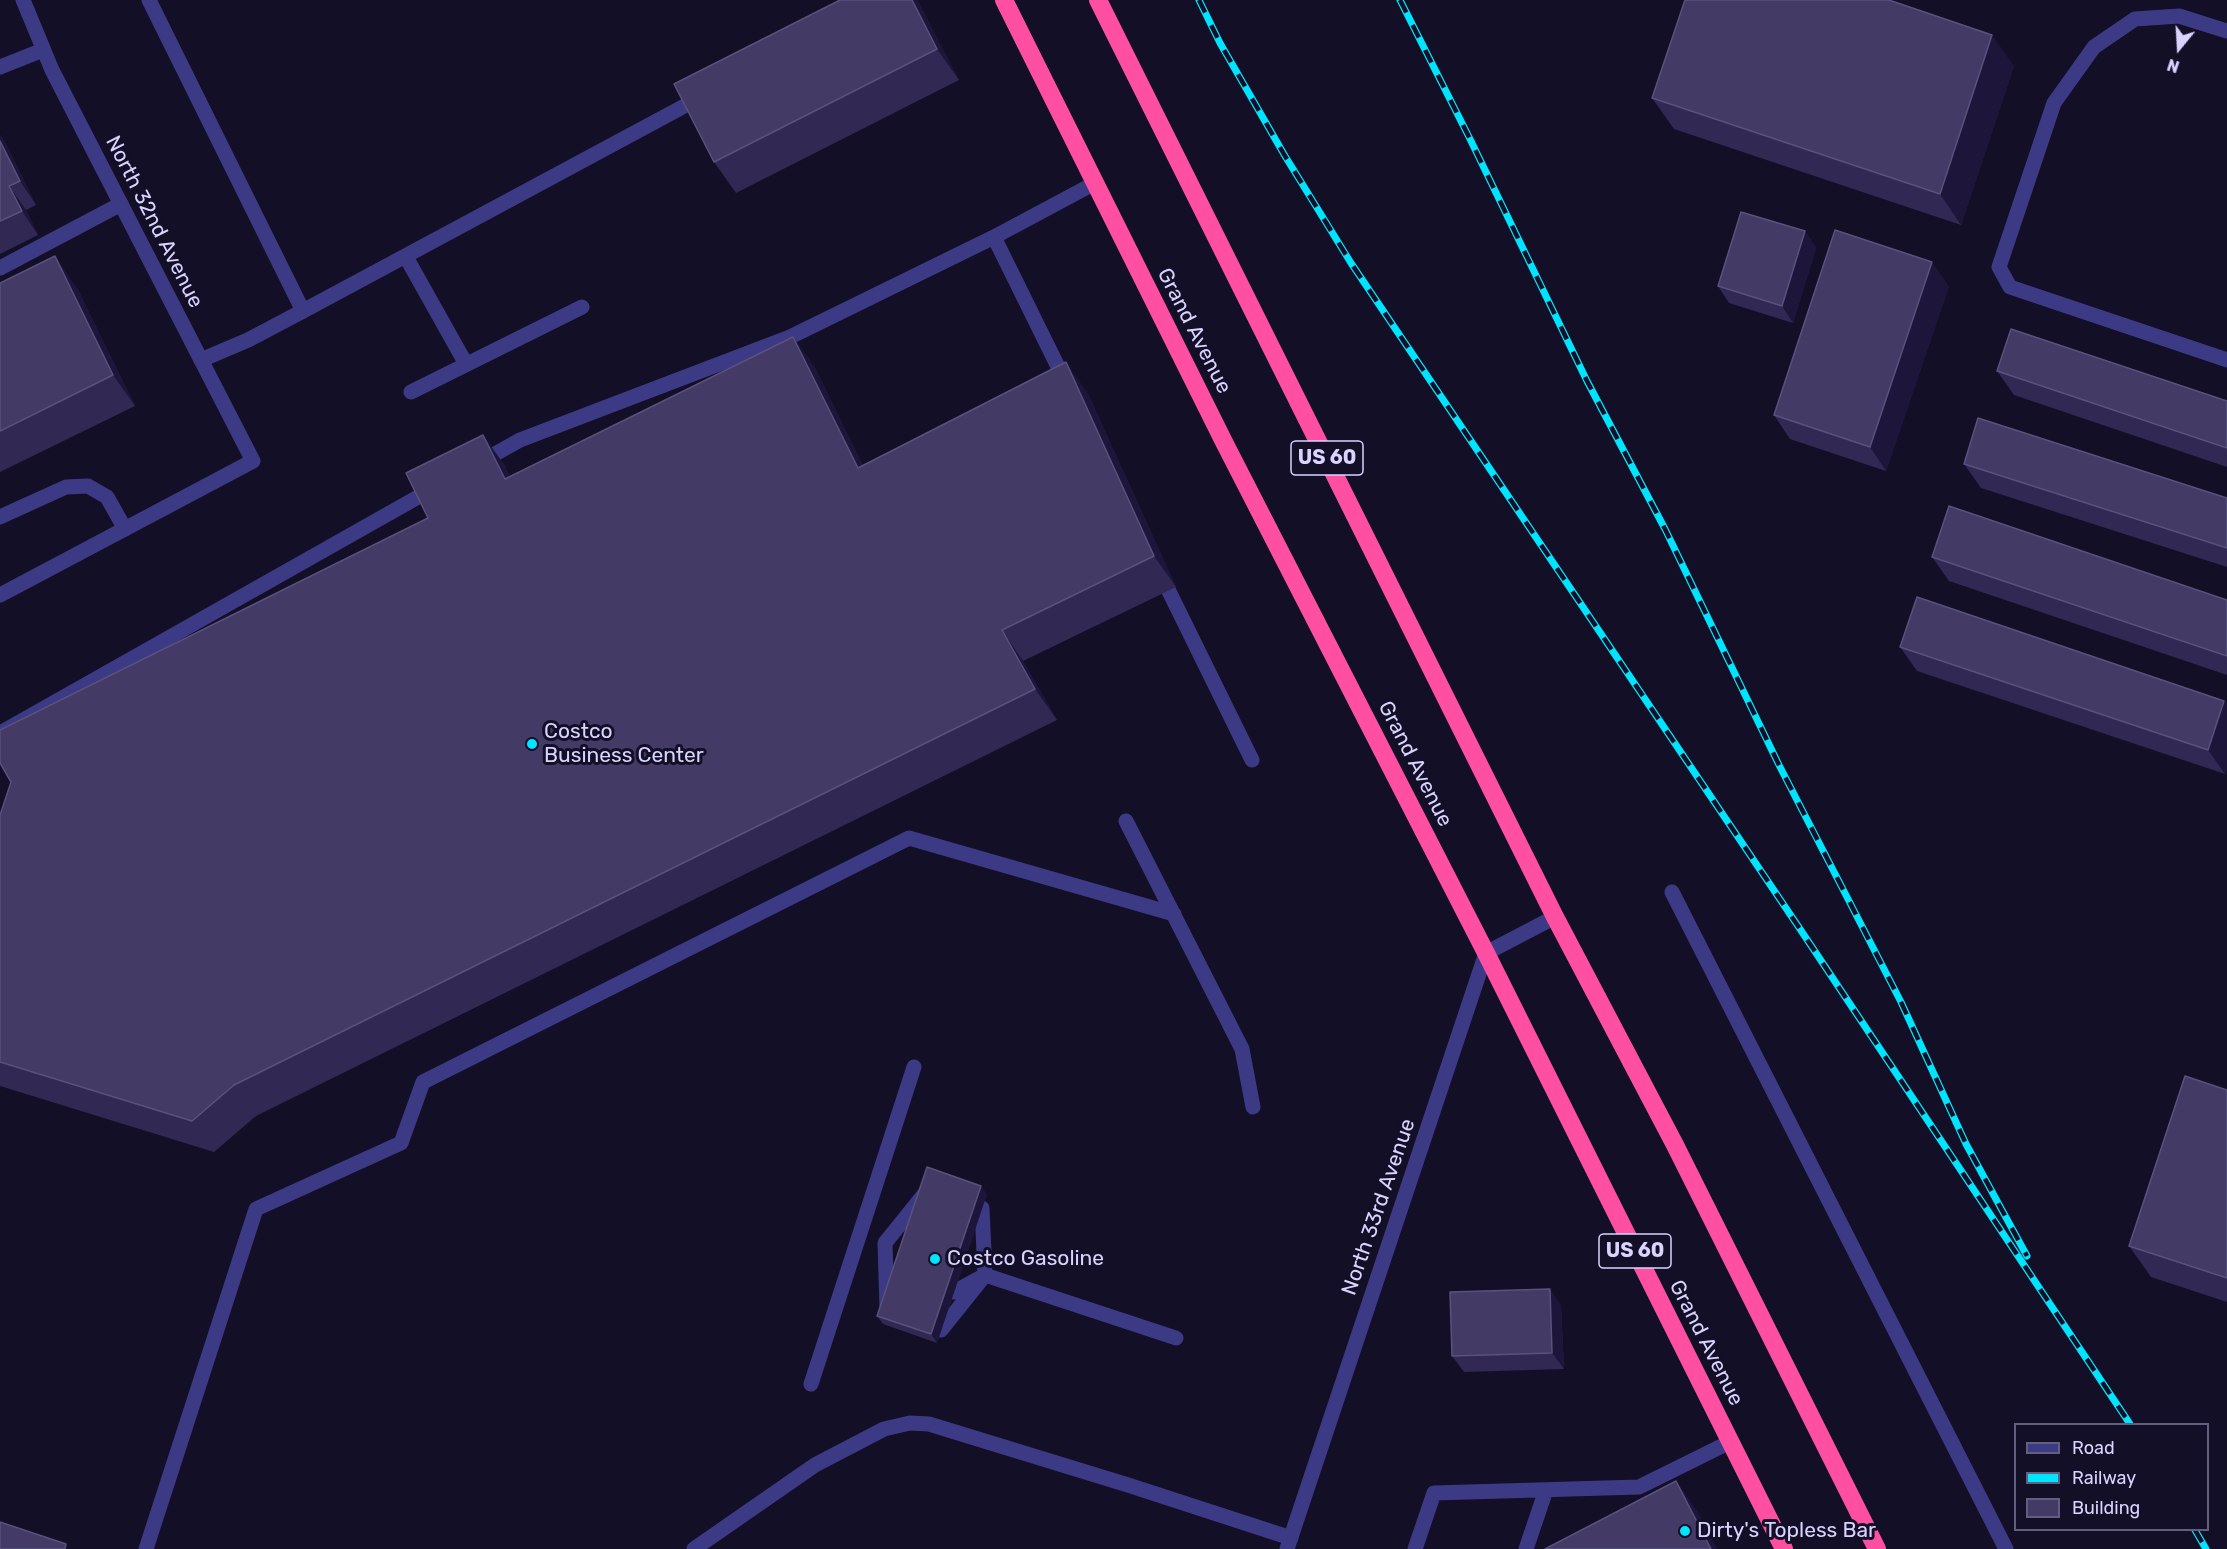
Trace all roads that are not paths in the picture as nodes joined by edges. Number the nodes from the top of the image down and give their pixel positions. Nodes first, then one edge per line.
1 (23, 0) edge
2 (149, 0) edge
3 (1004, 0) edge
4 (1098, 0) edge
5 (2227, 32) edge
6 (43, 50) junction
7 (0, 67) edge
8 (721, 86) edge
9 (1095, 183) junction
10 (121, 204) junction
11 (994, 237) junction
12 (405, 256) junction
13 (0, 268) edge
14 (582, 307) dead end
15 (303, 311) junction
16 (201, 360) junction
17 (2227, 360) edge
18 (466, 364) junction
19 (411, 392) dead end
20 (1074, 399) edge
21 (468, 469) edge
22 (447, 481) edge
23 (0, 518) edge
24 (125, 529) junction
25 (1153, 558) edge
26 (0, 595) edge
27 (0, 733) edge
28 (1252, 760) dead end
29 (1126, 821) dead end
30 (1672, 892) dead end
31 (1174, 914) junction
32 (1555, 916) junction
33 (1486, 953) junction
34 (914, 1067) dead end
35 (1252, 1107) dead end
36 (928, 1190) edge
37 (982, 1208) dead end
38 (916, 1223) edge
39 (859, 1234) junction
40 (971, 1241) dead end
41 (885, 1243) junction
42 (900, 1275) edge
43 (985, 1275) junction
44 (954, 1292) dead end
45 (887, 1312) edge
46 (941, 1330) dead end
47 (1176, 1338) dead end
48 (811, 1384) dead end
49 (1730, 1442) junction
50 (1546, 1490) junction
51 (1289, 1544) edge
52 (146, 1549) edge
53 (694, 1549) edge
54 (1415, 1549) edge
55 (1526, 1549) edge
56 (1784, 1549) edge
57 (1877, 1549) edge
58 (2006, 1549) edge

1 - 6 street, North 32nd Avenue
2 - 15 street
3 - 9 highway, Grand Avenue / US 60
4 - 32 highway, US 60
5 - 17 street
6 - 7 street
6 - 10 street, North 32nd Avenue
8 - 12 street
9 - 11 street
9 - 33 highway, Grand Avenue / US 60
10 - 13 street
10 - 16 street, North 32nd Avenue
11 - 20 street
11 - 21 street
12 - 15 street
12 - 18 street
14 - 18 street
15 - 16 street
16 - 24 street, North 32nd Avenue
18 - 19 street
22 - 27 street
23 - 24 street
24 - 26 street
25 - 28 street
29 - 31 street
30 - 58 street
31 - 35 street
31 - 52 street
32 - 33 street
32 - 57 highway, US 60
33 - 49 highway, Grand Avenue / US 60
33 - 51 street, North 33rd Avenue
34 - 39 street
36 - 41 street
37 - 43 street
38 - 41 street
39 - 41 street
39 - 48 street
40 - 43 street
41 - 42 street
41 - 45 street
43 - 44 street
43 - 46 street
43 - 47 street
49 - 50 street
49 - 56 highway, Grand Avenue / US 60
50 - 54 street
50 - 55 street
51 - 53 street

